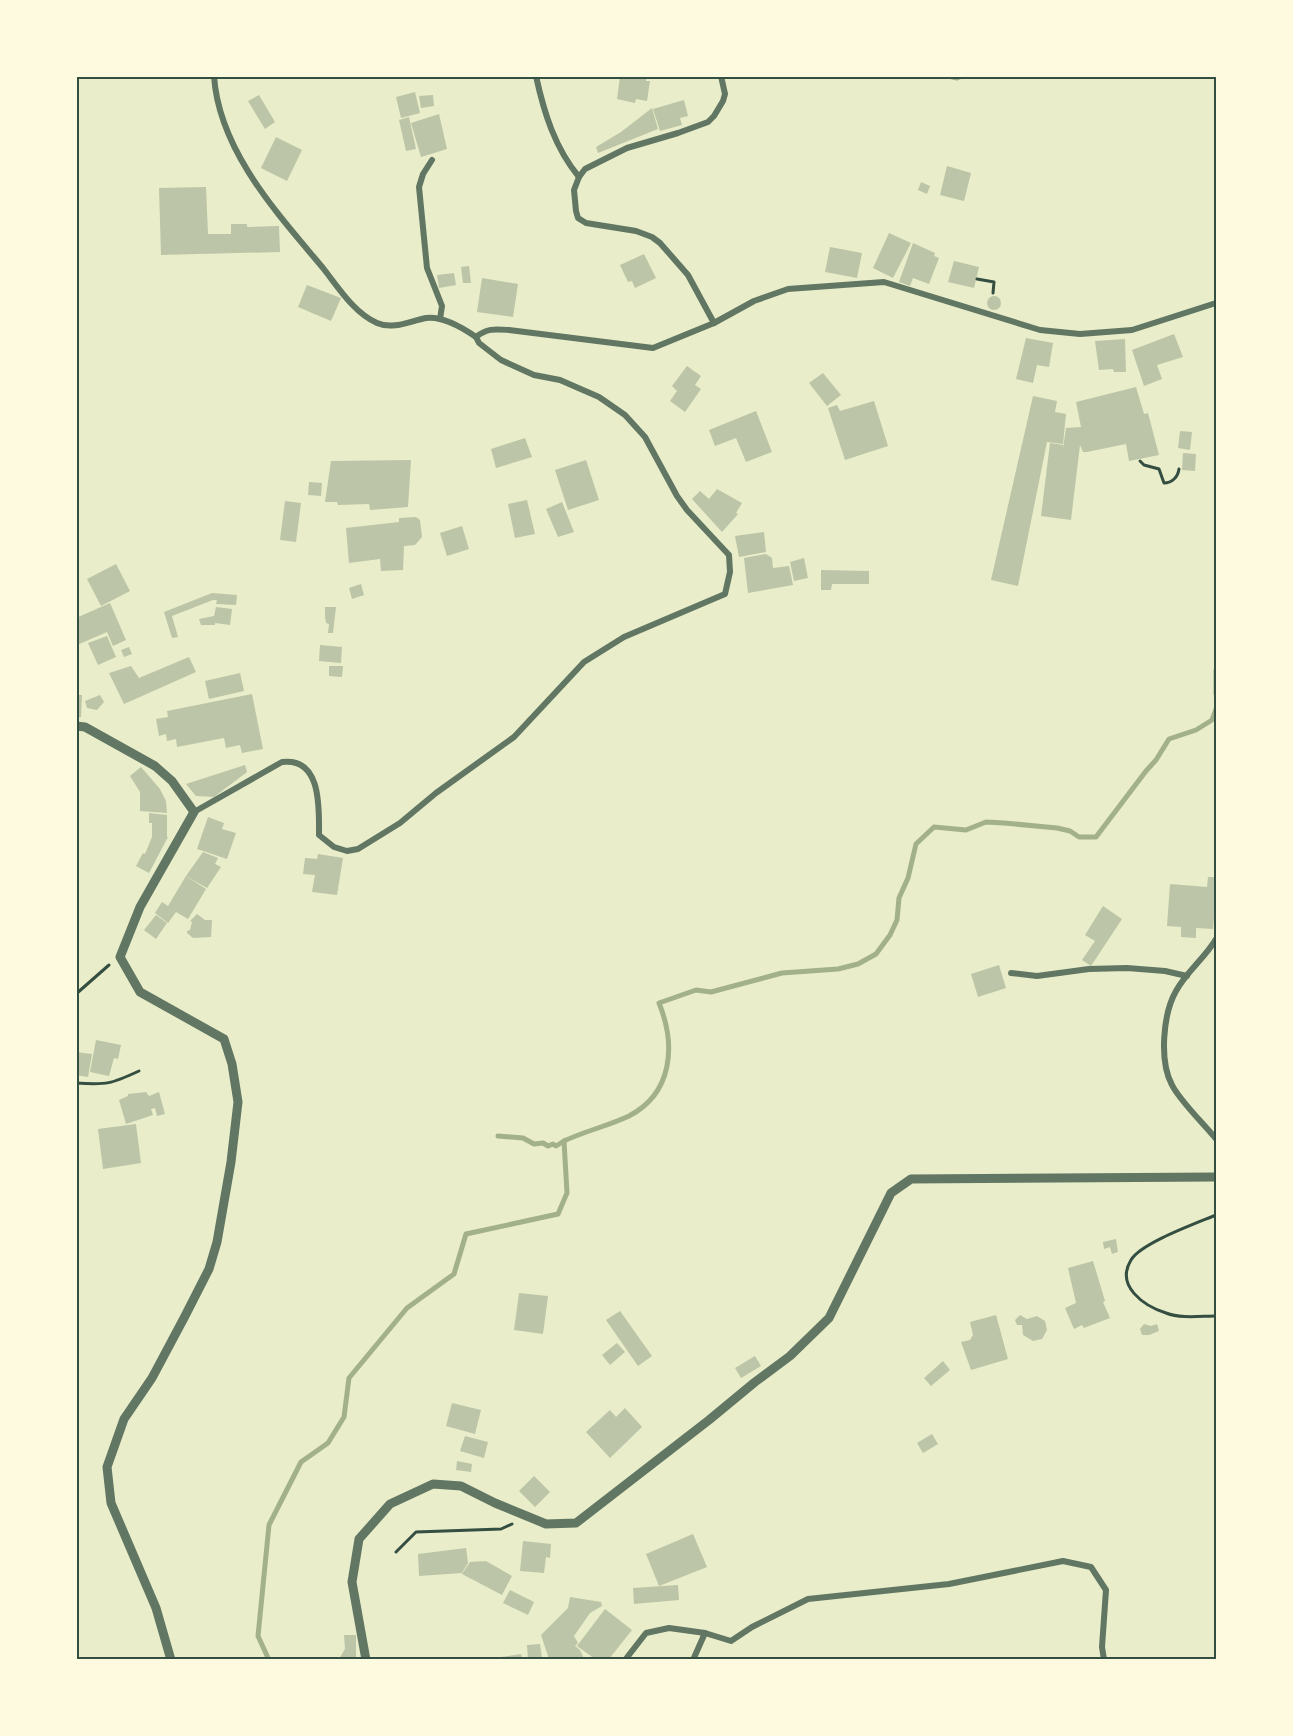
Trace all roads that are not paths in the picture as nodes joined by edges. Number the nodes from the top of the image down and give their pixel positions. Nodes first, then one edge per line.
1 (214, 76) edge
2 (536, 76) edge
3 (721, 76) edge
4 (432, 160) dead end
5 (579, 177) junction
6 (1216, 303) edge
7 (440, 319) junction
8 (714, 323) junction
9 (476, 337) junction
10 (76, 726) edge
11 (194, 812) junction
12 (1216, 939) edge
13 (1011, 972) dead end
14 (1187, 976) junction
15 (1216, 1139) edge
16 (1216, 1177) edge
17 (705, 1633) junction
18 (171, 1659) edge
19 (366, 1659) edge
20 (625, 1659) edge
21 (693, 1659) edge
22 (1104, 1659) edge

1 - 7 street
2 - 5 street
3 - 5 street
4 - 7 street
5 - 8 street
6 - 8 street
7 - 9 street
8 - 9 street
9 - 11 street
10 - 11 street
11 - 18 street
12 - 14 street
13 - 14 street
14 - 15 street
16 - 19 street
17 - 20 street
17 - 21 street
17 - 22 street

